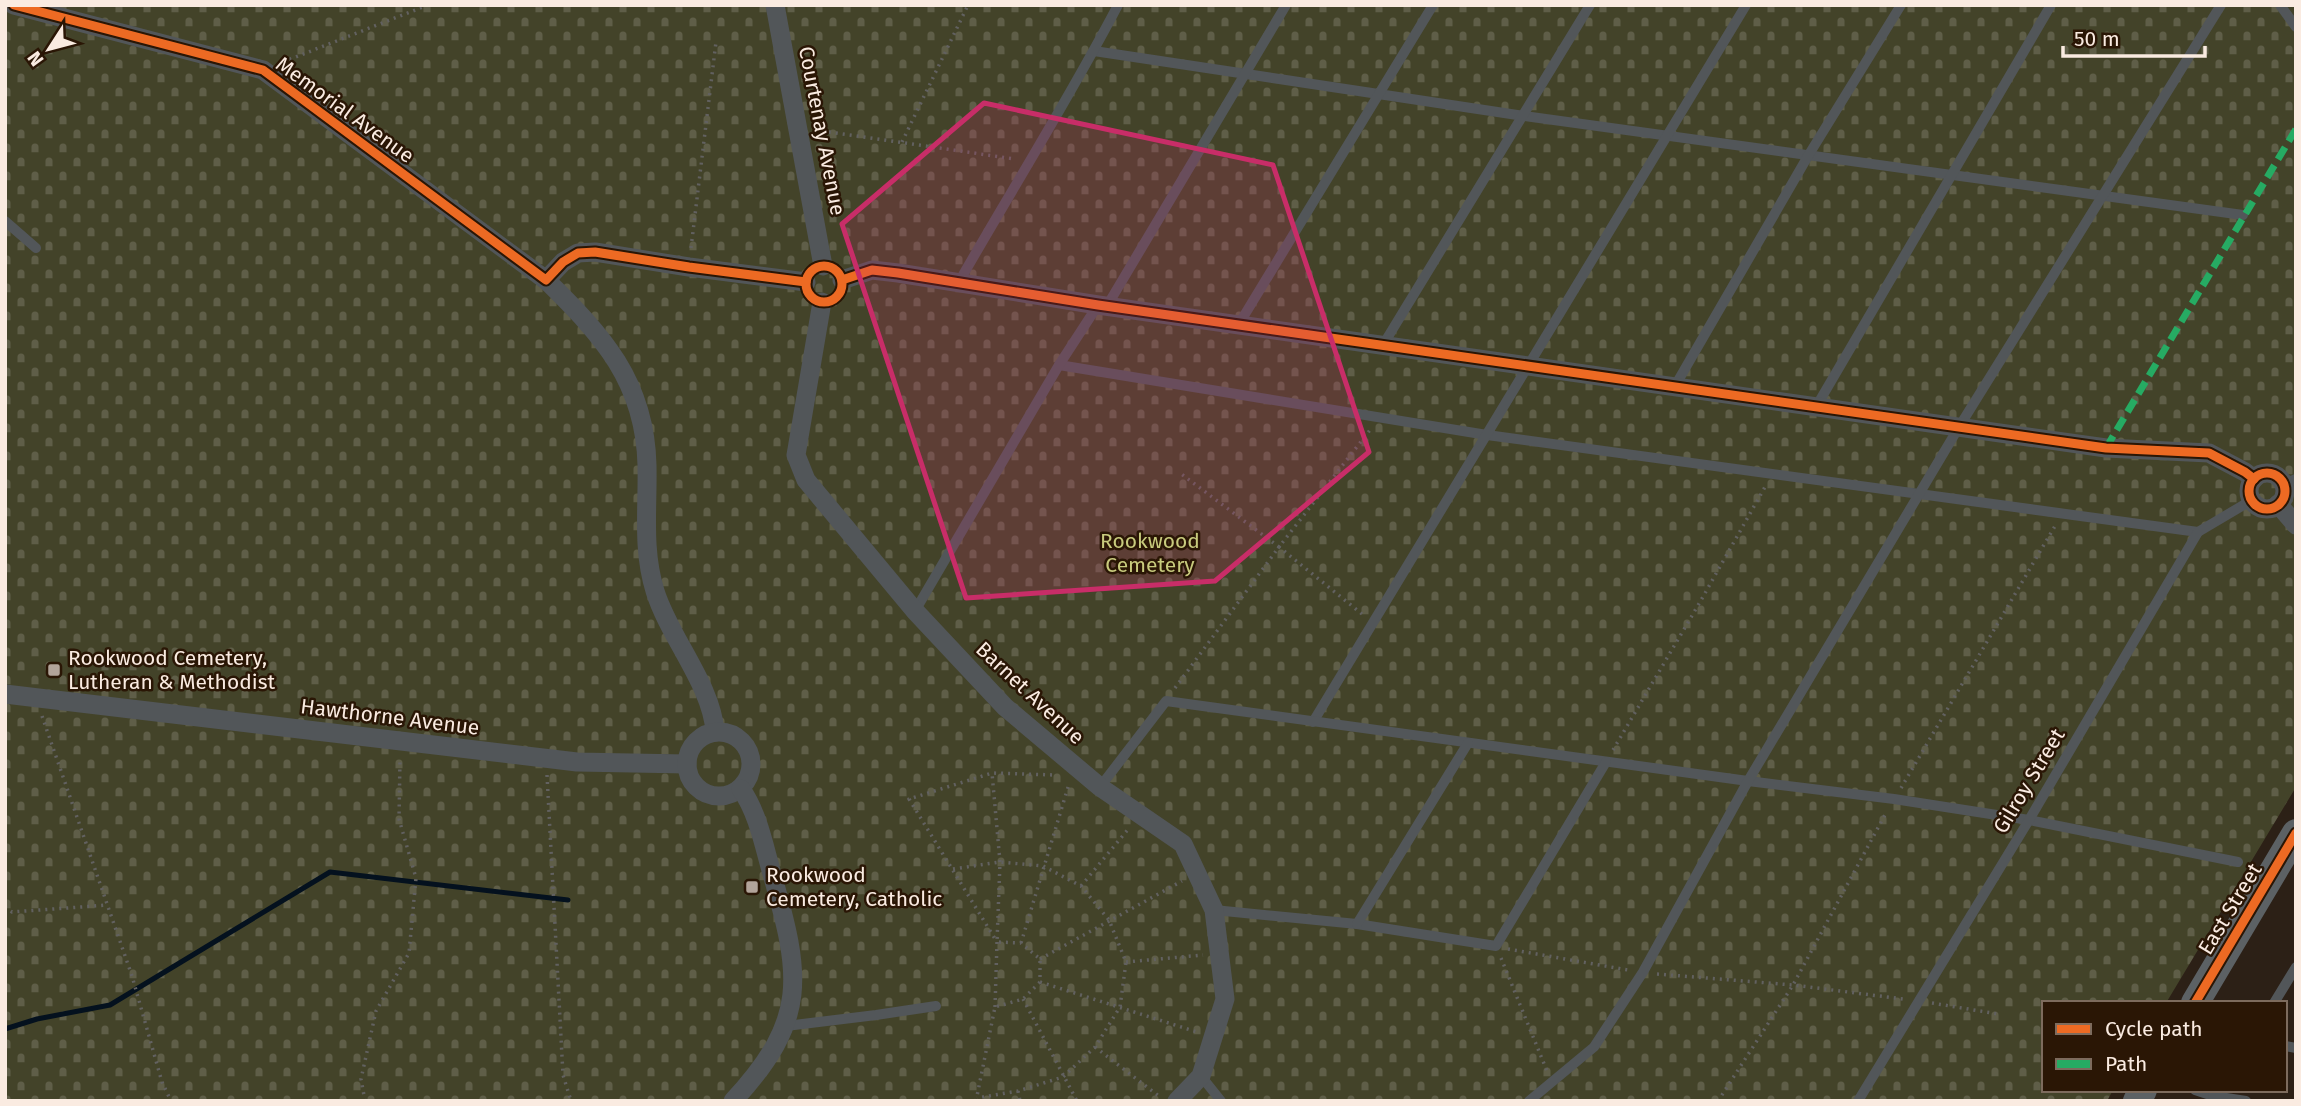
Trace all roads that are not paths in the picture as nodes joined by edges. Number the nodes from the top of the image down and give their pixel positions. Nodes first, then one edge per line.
1 (14, 5) edge
2 (775, 5) edge
3 (1118, 5) edge
4 (1286, 5) edge
5 (1433, 5) edge
6 (1590, 5) edge
7 (1746, 5) edge
8 (1901, 5) edge
9 (2052, 5) edge
10 (2221, 5) edge
11 (2280, 5) edge
12 (2296, 27) edge
13 (1094, 51) junction
14 (1244, 75) junction
15 (1380, 94) junction
16 (1524, 116) junction
17 (1667, 136) junction
18 (1808, 156) junction
19 (1953, 176) junction
20 (2102, 197) junction
21 (2243, 215) dead end
22 (5, 221) edge
23 (36, 248) dead end
24 (823, 266) junction
25 (546, 280) junction
26 (842, 280) junction
27 (806, 282) junction
28 (960, 282) junction
29 (822, 302) junction
30 (1102, 306) junction
31 (1239, 324) junction
32 (1383, 345) junction
33 (1059, 365) junction
34 (1529, 366) junction
35 (1675, 386) junction
36 (1816, 407) junction
37 (1959, 427) junction
38 (1487, 435) junction
39 (2254, 479) junction
40 (2289, 481) edge
41 (1920, 493) junction
42 (2252, 499) junction
43 (2278, 504) junction
44 (2296, 525) edge
45 (2198, 532) junction
46 (915, 611) junction
47 (5, 694) edge
48 (1313, 722) junction
49 (715, 732) junction
50 (1468, 743) junction
51 (1606, 762) junction
52 (687, 764) junction
53 (1748, 782) junction
54 (1100, 787) junction
55 (741, 789) junction
56 (2029, 820) junction
57 (2296, 833) edge
58 (2238, 862) dead end
59 (1213, 910) junction
60 (1357, 924) junction
61 (2296, 968) edge
62 (2291, 983) edge
63 (2196, 1001) edge
64 (2276, 1001) edge
65 (936, 1006) dead end
66 (786, 1026) junction
67 (1201, 1076) junction
68 (2215, 1093) edge
69 (733, 1101) edge
70 (1177, 1101) edge
71 (1221, 1101) edge
72 (1530, 1101) edge
73 (1858, 1101) edge
74 (2246, 1101) edge

1 - 25 street, Memorial Avenue
2 - 24 street, Courtenay Avenue
3 - 13 lane
4 - 14 lane
5 - 15 lane
6 - 16 lane
7 - 17 lane
8 - 18 lane
9 - 19 lane
10 - 20 lane
11 - 12 lane
13 - 14 lane
13 - 28 lane
14 - 15 lane
14 - 30 lane
15 - 16 lane
15 - 31 lane
16 - 17 lane
16 - 32 lane
17 - 18 lane
17 - 34 lane
18 - 19 lane
18 - 35 lane
19 - 20 lane
19 - 36 lane
20 - 21 lane
20 - 37 lane
22 - 23 lane
24 - 26 street
24 - 27 street
25 - 27 street
25 - 49 street, Memorial Avenue
26 - 28 street
26 - 29 street
27 - 29 street
28 - 30 street
29 - 46 street, Barnet Avenue
30 - 31 street
30 - 33 lane
31 - 32 street
32 - 34 street
33 - 38 lane
33 - 46 lane
34 - 35 street
34 - 38 lane
35 - 36 street
36 - 37 street
37 - 39 street
37 - 41 lane
38 - 41 lane
38 - 48 lane
39 - 40 street
39 - 42 street
40 - 43 street
41 - 45 lane
41 - 53 lane
42 - 43 street
42 - 45 lane, Gilroy Street
43 - 44 street
45 - 56 lane, Gilroy Street
46 - 54 street, Barnet Avenue
47 - 52 street, Hawthorne Avenue
48 - 50 lane
48 - 54 lane
49 - 52 street
49 - 55 street
50 - 51 lane
50 - 60 lane
51 - 53 lane
51 - 60 lane
52 - 55 street
53 - 56 lane
53 - 72 lane
54 - 59 street, Barnet Avenue
55 - 66 street
56 - 58 lane
56 - 73 lane, Gilroy Street
57 - 63 main road, East Street
59 - 60 lane
59 - 67 street, Barnet Avenue
61 - 62 lane
62 - 64 lane
65 - 66 lane
66 - 69 street
67 - 70 street, Barnet Avenue
67 - 71 lane
68 - 74 lane

